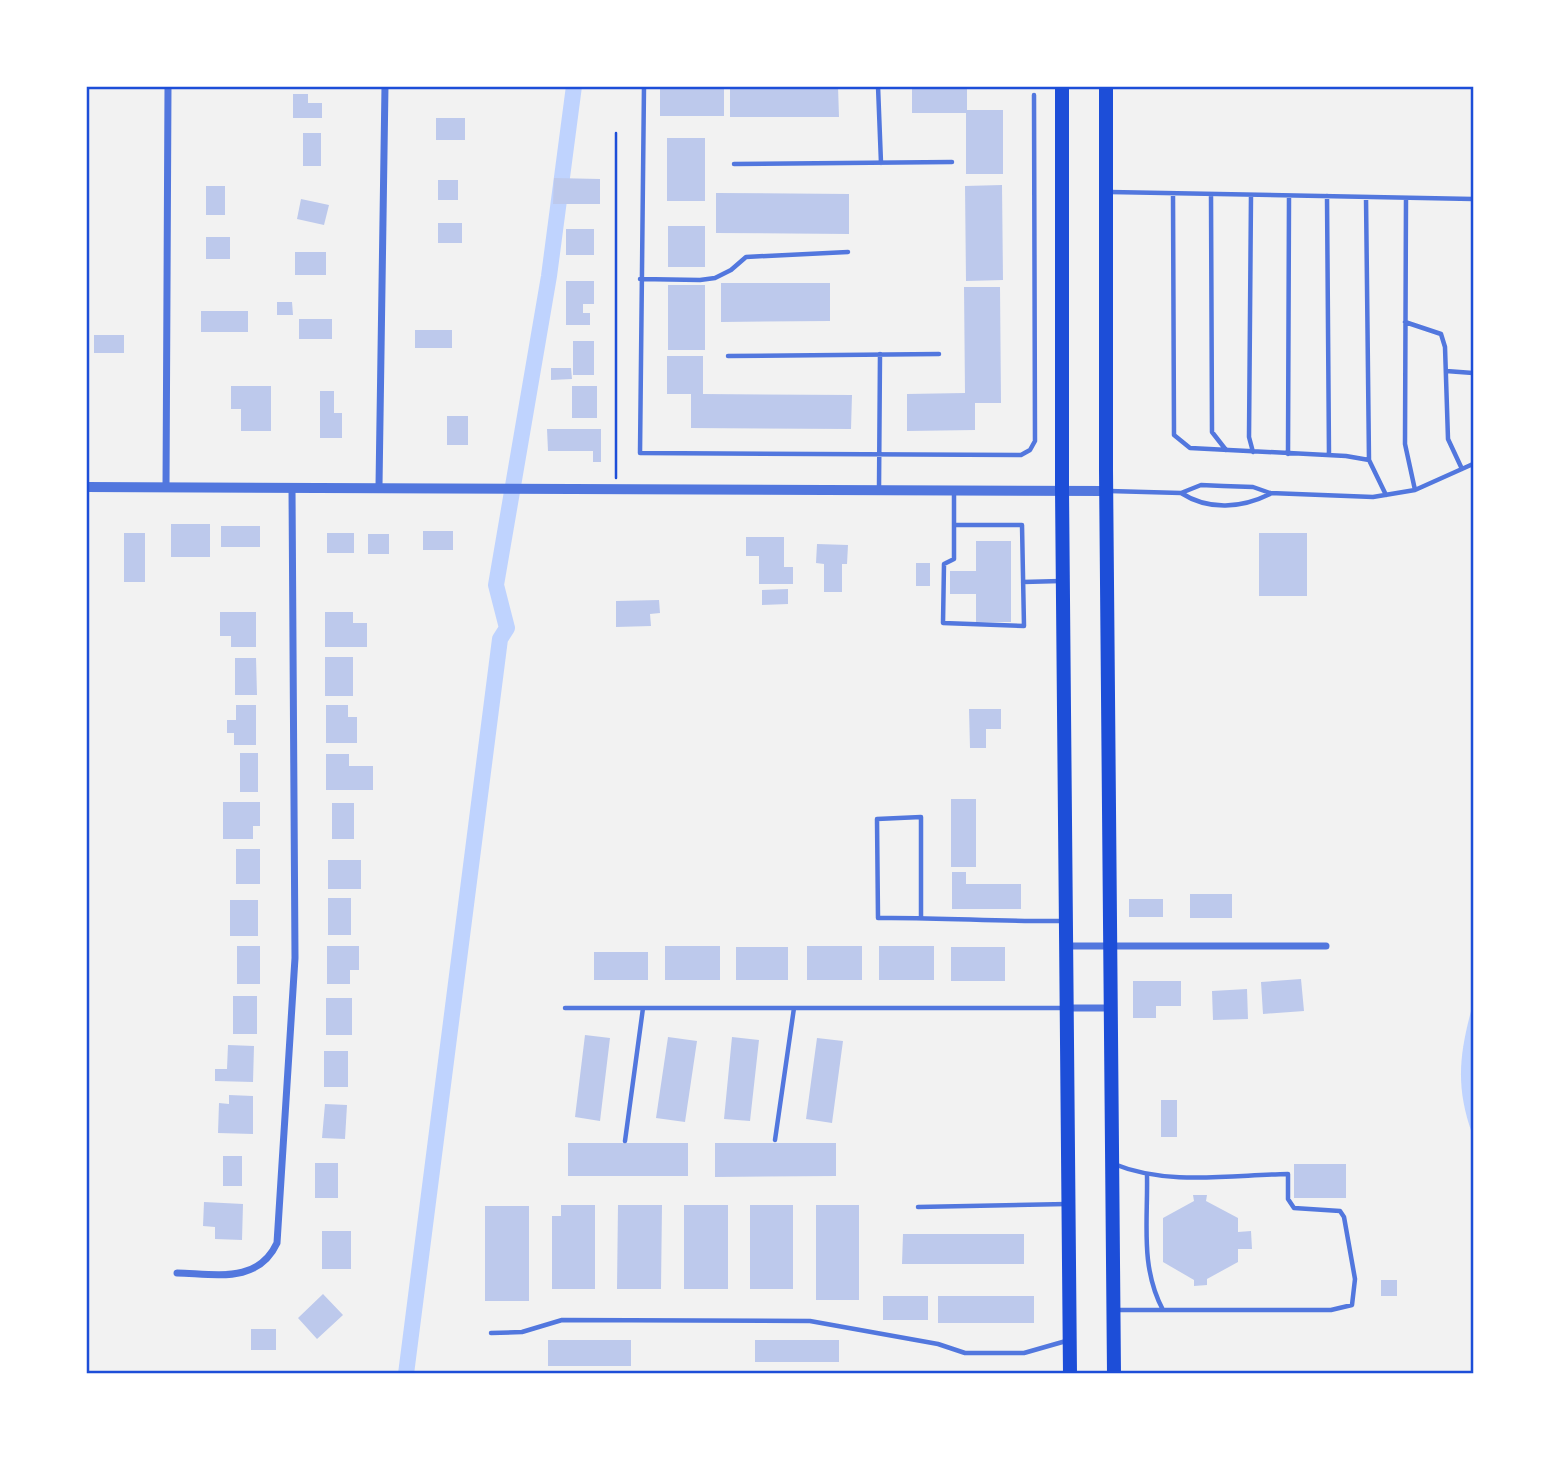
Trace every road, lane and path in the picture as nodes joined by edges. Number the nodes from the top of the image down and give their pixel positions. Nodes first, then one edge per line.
1 (168, 86) edge
2 (385, 86) edge
3 (644, 86) edge
4 (878, 86) edge
5 (1062, 86) edge
6 (1106, 86) edge
7 (1034, 94) dead end
8 (617, 133) dead end
9 (952, 162) dead end
10 (881, 163) junction
11 (734, 164) dead end
12 (1106, 192) junction
13 (1173, 194) junction
14 (1211, 195) junction
15 (1251, 195) junction
16 (1289, 196) junction
17 (1327, 196) junction
18 (1366, 197) junction
19 (1406, 198) junction
20 (1473, 199) edge
21 (848, 252) dead end
22 (640, 279) junction
23 (1405, 322) junction
24 (880, 354) junction
25 (939, 354) dead end
26 (728, 356) dead end
27 (1446, 371) junction
28 (1473, 373) edge
29 (1227, 450) junction
30 (1253, 452) junction
31 (1288, 454) junction
32 (880, 455) junction
33 (1329, 455) junction
34 (1369, 460) junction
35 (1473, 464) edge
36 (1462, 469) junction
37 (379, 486) junction
38 (86, 487) edge
39 (166, 488) junction
40 (292, 488) junction
41 (879, 488) junction
42 (954, 488) junction
43 (616, 489) junction
44 (1062, 489) junction
45 (1415, 490) junction
46 (1106, 491) junction
47 (1181, 493) junction
48 (1270, 493) junction
49 (1386, 495) junction
50 (956, 525) junction
51 (1064, 581) junction
52 (1023, 582) junction
53 (921, 917) junction
54 (1066, 921) junction
55 (1066, 946) junction
56 (1110, 946) junction
57 (1326, 946) dead end
58 (565, 1008) dead end
59 (643, 1008) junction
60 (794, 1008) junction
61 (1067, 1008) junction
62 (1111, 1008) junction
63 (775, 1140) dead end
64 (625, 1141) dead end
65 (1112, 1164) junction
66 (1147, 1175) junction
67 (1069, 1204) junction
68 (918, 1207) dead end
69 (177, 1273) dead end
70 (1113, 1310) junction
71 (1163, 1310) junction
72 (491, 1333) dead end
73 (1070, 1340) junction
74 (1070, 1374) edge
75 (1114, 1374) edge

1 - 39 street
2 - 37 street
3 - 22 lane
4 - 10 lane
5 - 44 main road
6 - 12 main road
7 - 32 lane
8 - 43 path
9 - 10 lane
10 - 11 lane
12 - 13 lane
12 - 46 main road
13 - 14 lane
13 - 29 lane
14 - 15 lane
14 - 29 lane
15 - 16 lane
15 - 30 lane
16 - 17 lane
16 - 31 lane
17 - 18 lane
17 - 33 lane
18 - 19 lane
18 - 34 lane
19 - 20 lane
19 - 23 lane
21 - 22 lane
22 - 32 lane
23 - 27 lane
23 - 45 lane
24 - 25 lane
24 - 26 lane
24 - 32 lane
27 - 28 lane
27 - 36 lane
29 - 30 lane
30 - 31 lane
31 - 33 lane
32 - 41 lane
33 - 34 lane
34 - 49 lane
35 - 36 lane
36 - 45 lane
37 - 40 street
37 - 43 street
38 - 39 street
39 - 40 street
40 - 69 street
41 - 42 street
41 - 43 street
42 - 44 street
42 - 50 lane
44 - 46 street
44 - 51 main road
45 - 49 lane
46 - 47 lane
46 - 56 main road
47 - 48 lane
47 - 48 lane
48 - 49 lane
50 - 52 lane
50 - 52 lane
51 - 52 lane
51 - 54 main road
53 - 53 lane
53 - 54 lane
54 - 55 main road
55 - 56 street
55 - 61 main road
56 - 57 street
56 - 62 main road
58 - 59 lane
59 - 60 lane
59 - 64 lane
60 - 61 lane
60 - 63 lane
61 - 62 street
61 - 67 main road
62 - 65 main road
65 - 66 lane
65 - 70 main road
66 - 71 lane
66 - 71 lane
67 - 68 lane
67 - 73 main road
70 - 71 lane
70 - 75 main road
72 - 73 lane
73 - 74 main road

